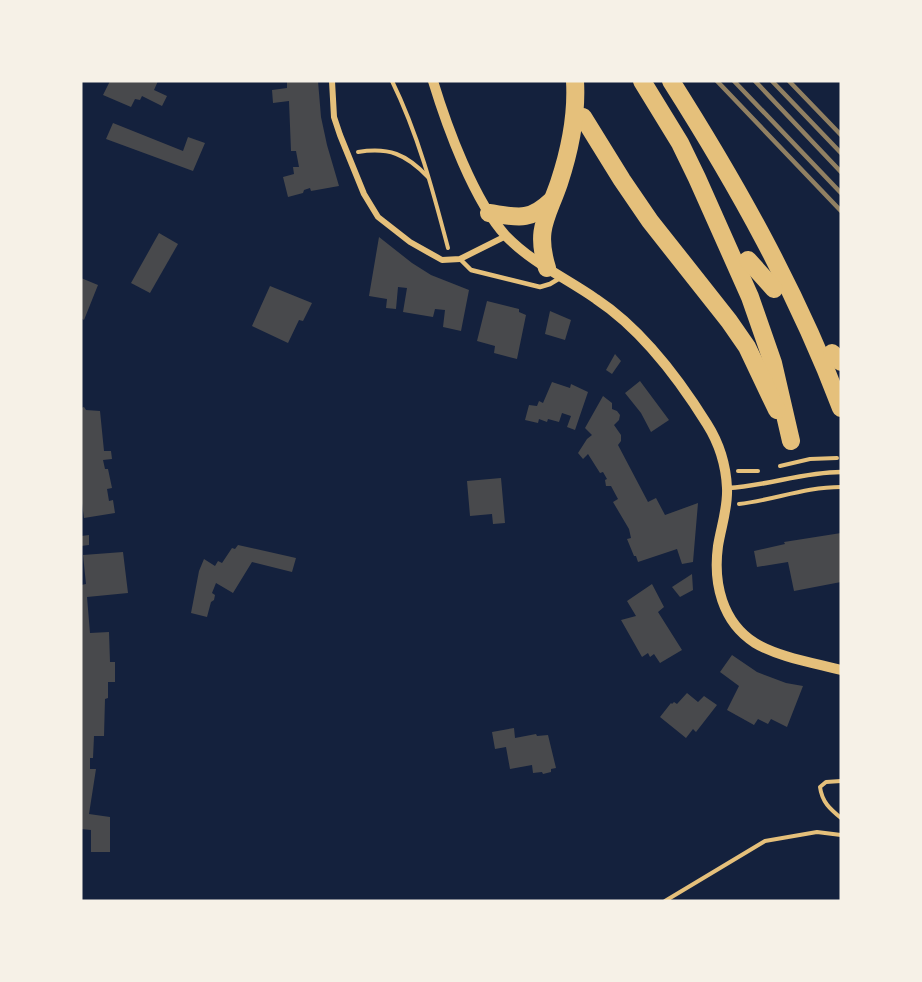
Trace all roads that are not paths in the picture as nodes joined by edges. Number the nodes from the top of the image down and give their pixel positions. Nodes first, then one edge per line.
1 (332, 81) edge
2 (433, 81) edge
3 (642, 81) edge
4 (671, 81) edge
5 (567, 83) edge
6 (583, 117) dead end
7 (556, 191) junction
8 (489, 213) junction
9 (506, 236) junction
10 (460, 259) junction
11 (748, 260) dead end
12 (554, 273) junction
13 (774, 289) dead end
14 (841, 408) edge
15 (841, 472) edge
16 (727, 489) junction
17 (841, 670) edge

1 - 10 street
2 - 8 street
3 - 6 highway
4 - 14 highway
5 - 7 highway
7 - 8 highway
7 - 12 highway
8 - 9 street
9 - 10 street
9 - 12 street
10 - 12 lane
11 - 13 highway
12 - 16 street
15 - 16 lane
16 - 17 street

